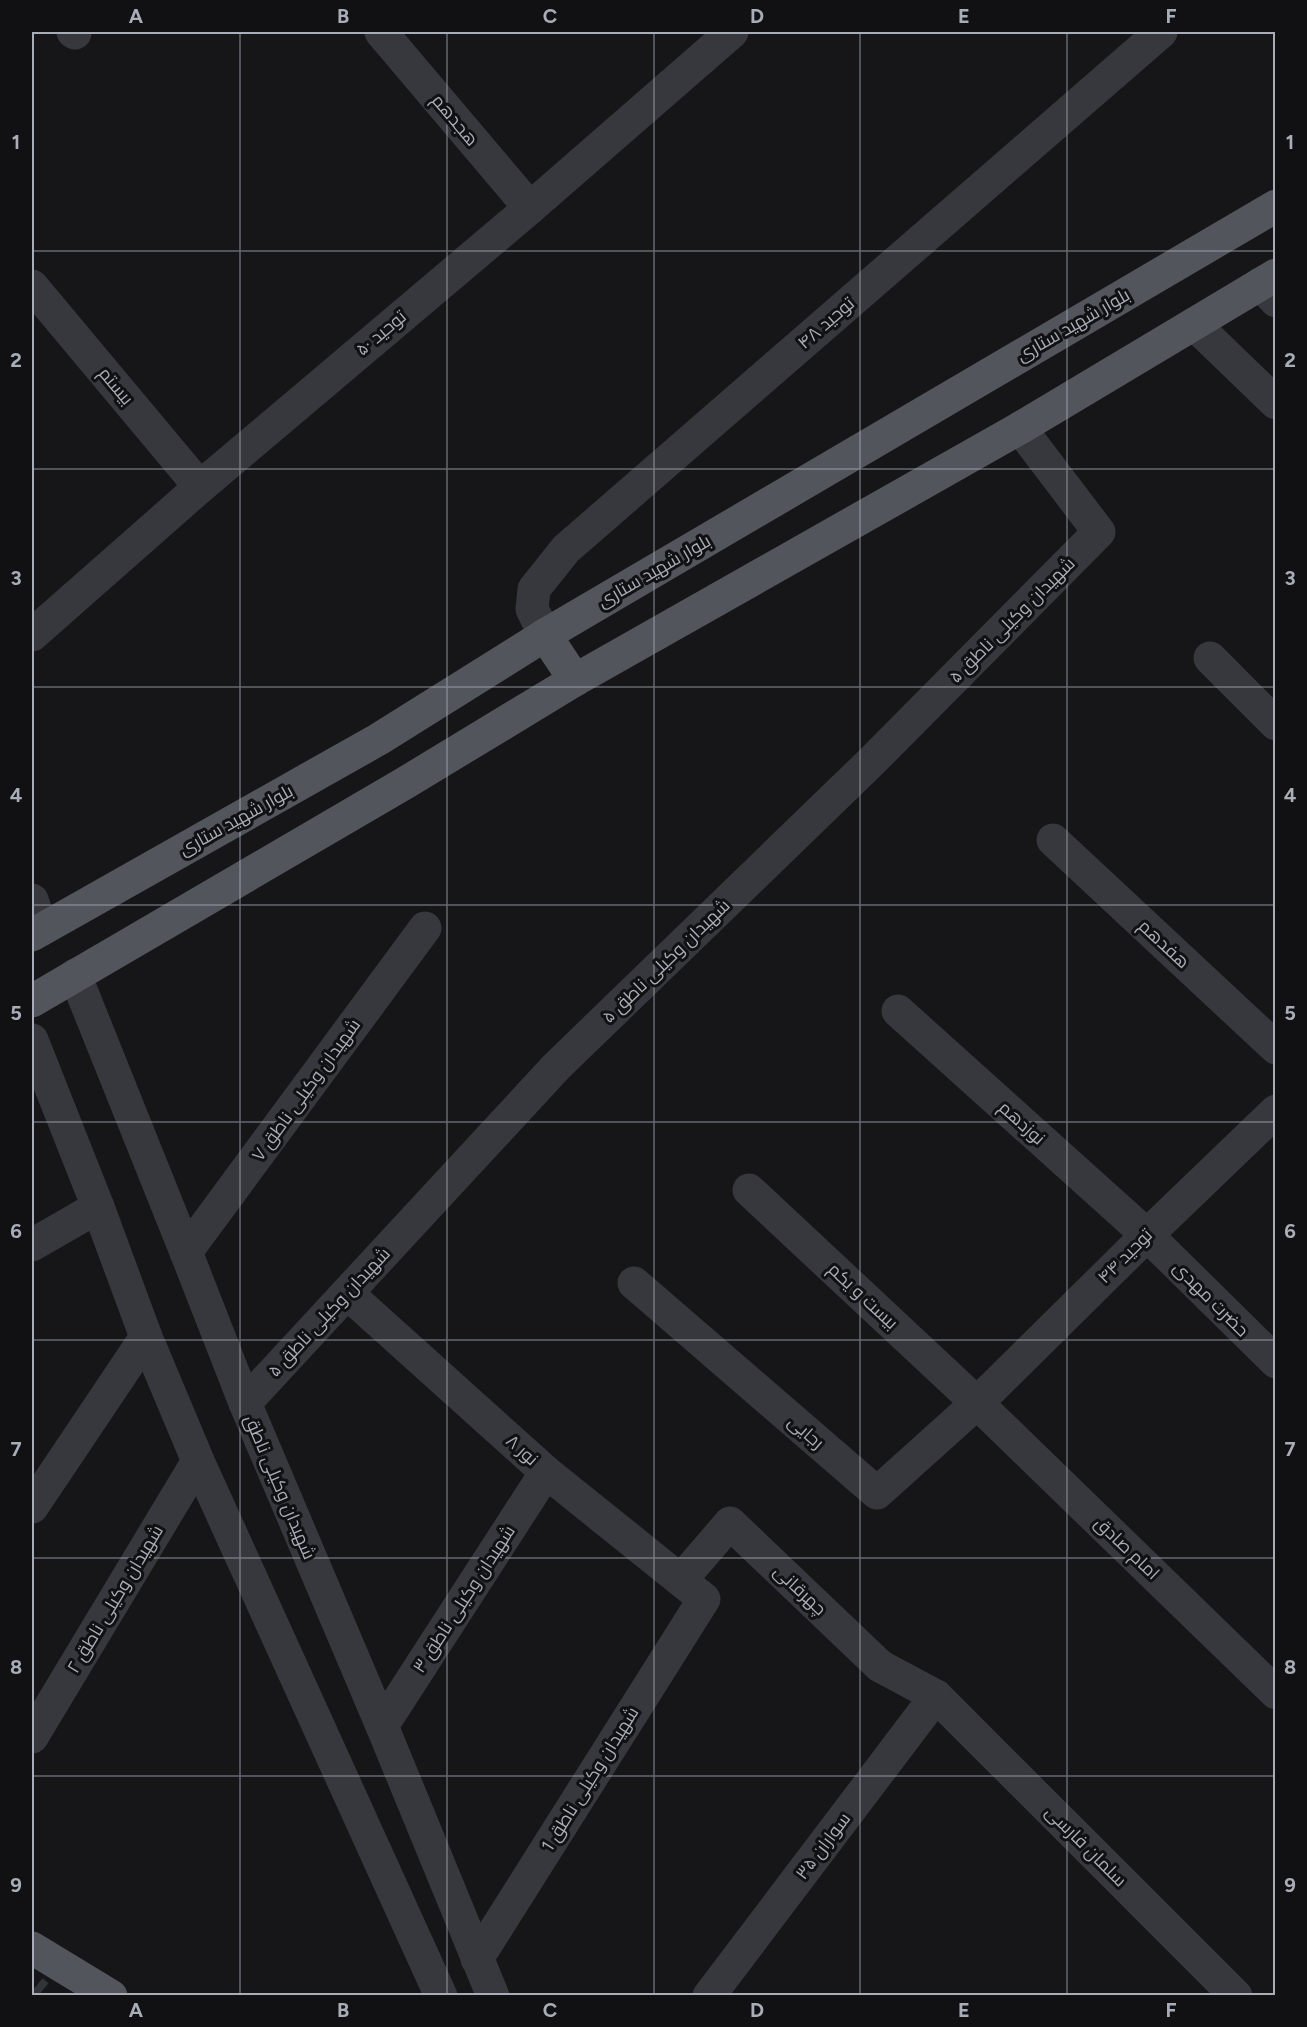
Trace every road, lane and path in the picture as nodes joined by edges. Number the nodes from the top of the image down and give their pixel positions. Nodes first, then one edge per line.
1 (381, 32) edge
2 (1161, 32) edge
3 (719, 35) edge
4 (1275, 206) edge
5 (530, 208) junction
6 (32, 286) edge
7 (1270, 286) edge
8 (1194, 324) junction
9 (1275, 403) edge
10 (1020, 428) junction
11 (200, 487) junction
12 (32, 635) edge
13 (545, 635) junction
14 (1210, 658) dead end
15 (575, 680) junction
16 (1275, 724) edge
17 (1053, 840) dead end
18 (35, 922) edge
19 (425, 928) dead end
20 (75, 975) junction
21 (32, 1001) edge
22 (898, 1011) dead end
23 (32, 1040) edge
24 (1275, 1048) edge
25 (1275, 1111) edge
26 (749, 1190) dead end
27 (98, 1207) junction
28 (1147, 1235) junction
29 (32, 1245) edge
30 (186, 1252) junction
31 (634, 1283) dead end
32 (347, 1293) junction
33 (146, 1337) junction
34 (1275, 1362) edge
35 (977, 1403) junction
36 (245, 1404) junction
37 (198, 1461) junction
38 (546, 1472) junction
39 (32, 1508) edge
40 (692, 1590) junction
41 (1275, 1693) edge
42 (936, 1696) junction
43 (382, 1726) junction
44 (32, 1737) edge
45 (32, 1948) edge
46 (477, 1959) junction
47 (111, 1995) edge
48 (441, 1995) edge
49 (493, 1995) edge
50 (710, 1995) edge
51 (1236, 1995) edge

1 - 5 street, هجدهم
2 - 13 street, توحید ۴۸
3 - 5 street, توحید ۵۰
4 - 13 main road, بلوار شهید ستاری
5 - 11 street, توحید ۵۰
6 - 11 street, بیستم
7 - 8 main road
8 - 9 street
8 - 10 main road
10 - 15 main road
10 - 32 street, شهیدان وکیلی ناطق ۵
11 - 12 street, توحید ۵۰
13 - 15 main road
13 - 18 main road, بلوار شهید ستاری
14 - 16 street
15 - 20 main road
17 - 24 street, هفدهم
19 - 30 street, شهیدان وکیلی ناطق ۷
20 - 21 main road
20 - 30 street, شهیدان وکیلی ناطق
22 - 28 street, نوزدهم
23 - 27 street
25 - 28 street, توحید ۴۴
26 - 35 street, بیست و یکم
27 - 29 street
27 - 33 street
28 - 34 street, حضرت مهدی
28 - 35 street, توحید ۴۴
30 - 36 street, شهیدان وکیلی ناطق
31 - 35 street, رجایی
32 - 36 street, شهیدان وکیلی ناطق ۵
32 - 38 street, نور ۸
33 - 37 street
33 - 39 street
35 - 41 street, امام صادق
36 - 43 street, شهیدان وکیلی ناطق
37 - 44 street, شهیدان وکیلی ناطق ٢
37 - 48 street
38 - 40 street, نور ۸
38 - 43 street, شهیدان وکیلی ناطق ۳
40 - 42 street, چهرقانی
40 - 46 street, شهیدان وکیلی ناطق 1
42 - 50 street, سواران ۳۵
42 - 51 street, سلمان فارسی
43 - 46 street, شهیدان وکیلی ناطق
45 - 47 main road
46 - 49 street, شهیدان وکیلی ناطق

